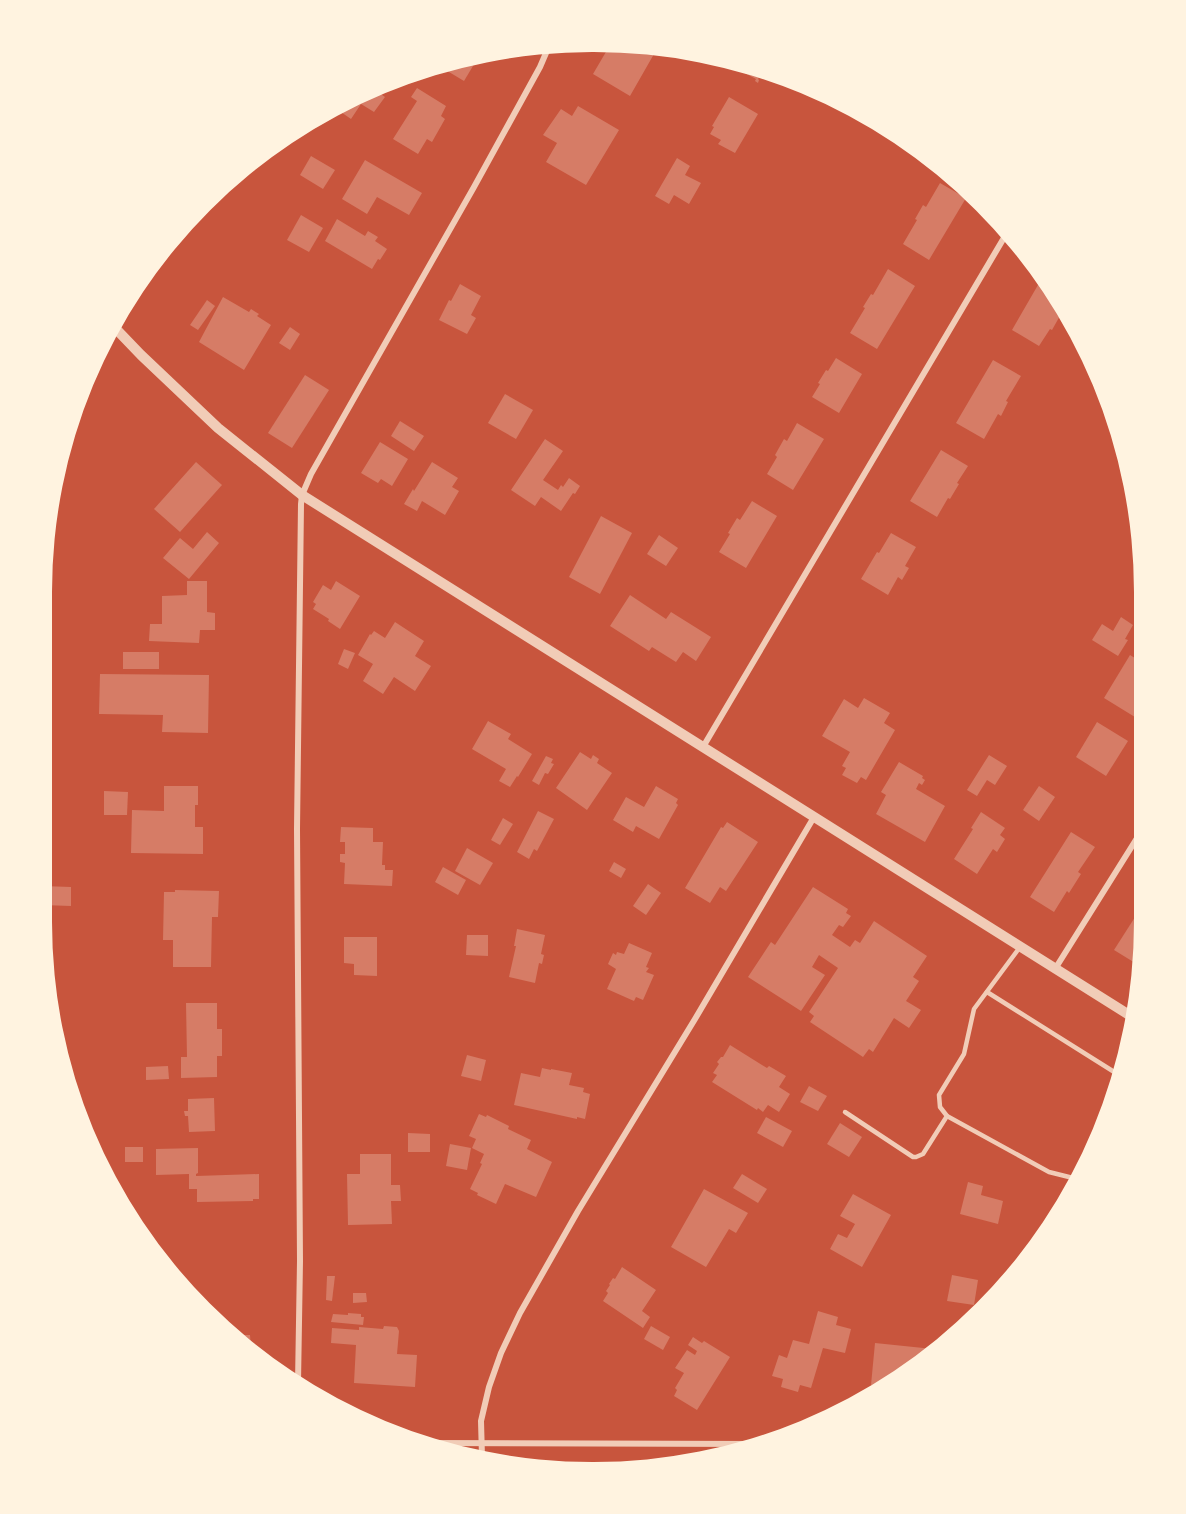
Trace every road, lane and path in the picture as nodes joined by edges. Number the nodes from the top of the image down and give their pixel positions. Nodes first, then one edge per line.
1 (545, 55) edge
2 (1002, 241) edge
3 (120, 333) edge
4 (302, 495) junction
5 (703, 747) junction
6 (814, 817) junction
7 (1134, 843) edge
8 (1020, 947) junction
9 (1055, 969) junction
10 (987, 992) junction
11 (1125, 1013) edge
12 (1112, 1071) edge
13 (845, 1112) dead end
14 (947, 1116) junction
15 (1069, 1177) edge
16 (298, 1373) edge
17 (453, 1443) edge
18 (482, 1443) junction
19 (729, 1444) edge
20 (482, 1450) edge

1 - 4 street
2 - 5 street
3 - 4 street
4 - 5 street
4 - 16 street
5 - 6 street
6 - 8 street
6 - 18 street
7 - 9 street
8 - 9 street
8 - 10 lane
9 - 11 street
10 - 12 lane
10 - 14 lane
13 - 14 lane
14 - 15 lane
17 - 18 street
18 - 19 street
18 - 20 street

